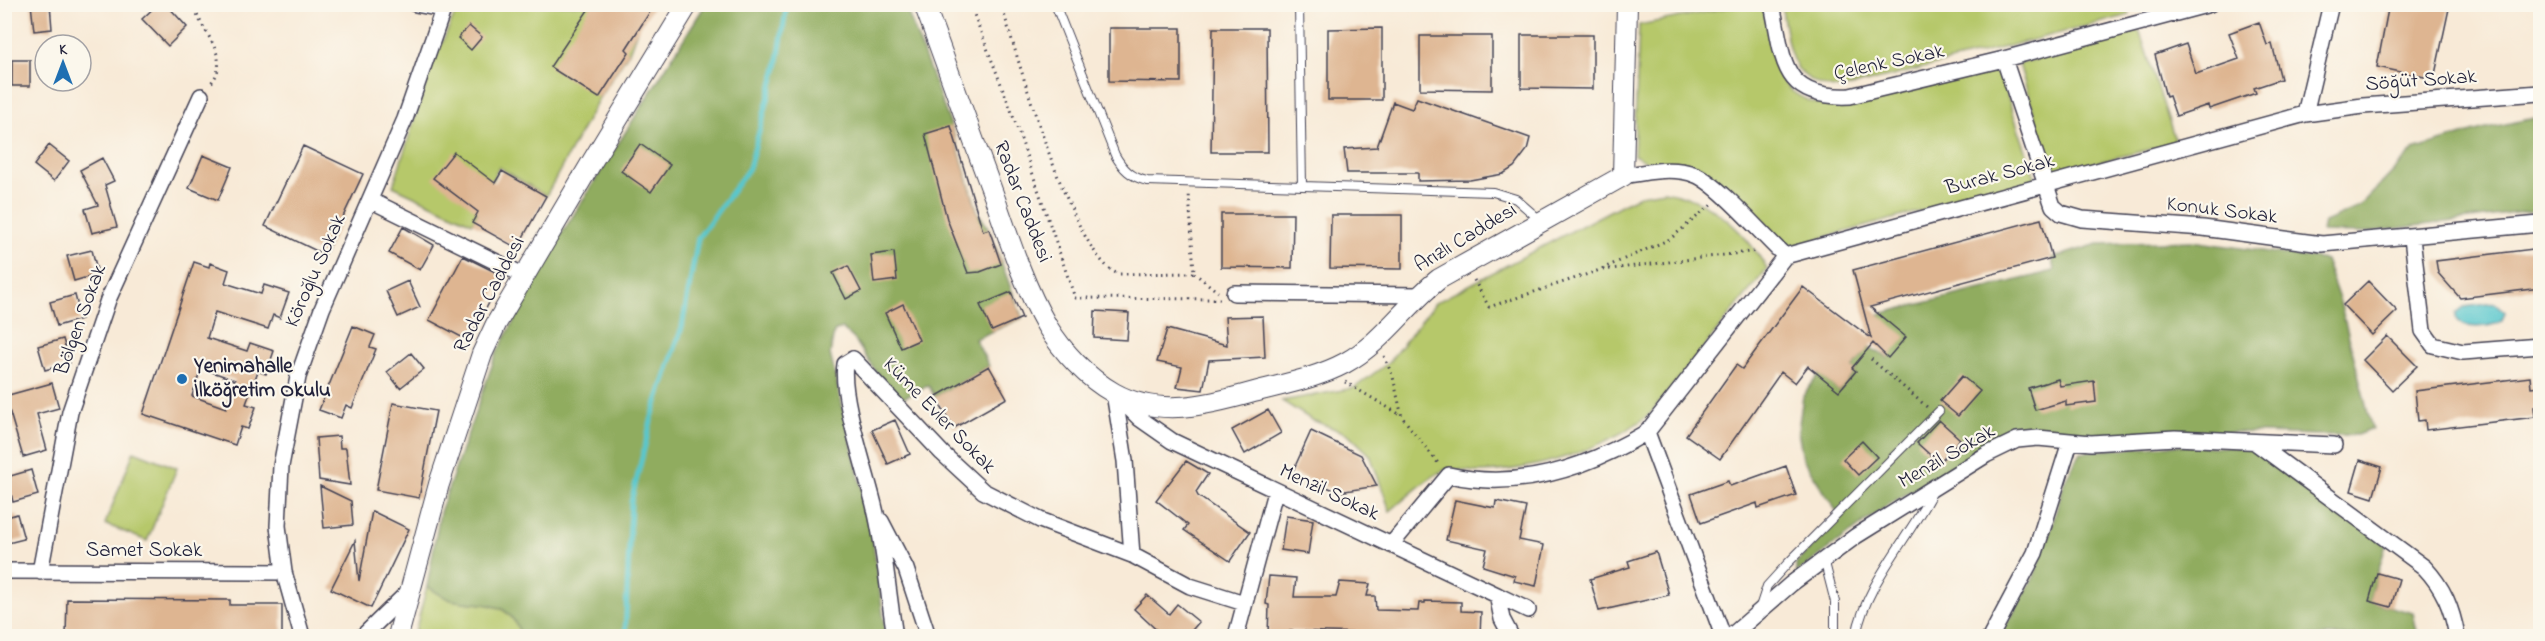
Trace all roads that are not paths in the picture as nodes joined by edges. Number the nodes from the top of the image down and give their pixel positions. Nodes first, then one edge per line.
1 (415, 4) edge
2 (688, 4) edge
3 (924, 4) edge
4 (1055, 4) edge
5 (1299, 4) edge
6 (1773, 4) edge
7 (2210, 4) edge
8 (2331, 4) edge
9 (1631, 5) edge
10 (443, 7) edge
11 (2004, 59) junction
12 (2541, 93) edge
13 (201, 96) road end
14 (2305, 114) junction
15 (1623, 176) junction
16 (2046, 184) junction
17 (1302, 186) junction
18 (370, 200) junction
19 (1541, 221) junction
20 (2541, 224) edge
21 (2412, 238) junction
22 (1781, 253) junction
23 (525, 276) junction
24 (1234, 293) dead end
25 (1419, 295) junction
26 (2541, 346) edge
27 (1114, 393) junction
28 (1938, 413) road end
29 (1647, 432) junction
30 (2070, 442) junction
31 (2256, 443) junction
32 (2334, 444) dead end
33 (1935, 487) junction
34 (1275, 492) junction
35 (876, 511) junction
36 (1391, 545) junction
37 (1132, 555) junction
38 (1824, 559) junction
39 (4, 571) edge
40 (40, 572) junction
41 (284, 572) junction
42 (408, 592) junction
43 (1497, 595) junction
44 (1245, 603) junction
45 (1528, 610) dead end
46 (1759, 612) junction
47 (302, 636) edge
48 (363, 636) edge
49 (398, 636) edge
50 (895, 636) edge
51 (928, 636) edge
52 (1236, 636) edge
53 (1511, 636) edge
54 (1723, 636) edge
55 (1731, 636) edge
56 (1835, 636) edge
57 (1856, 636) edge
58 (1991, 636) edge
59 (2457, 636) edge

1 - 10 street
2 - 23 street, Radar Caddesi
3 - 27 street, Radar Caddesi
4 - 17 lane
5 - 17 lane
6 - 11 street, Çelenk Sokak
7 - 11 street, Çelenk Sokak
8 - 14 street
9 - 15 street
10 - 18 street, Köroğlu Sokak
11 - 16 street
12 - 14 street, Söğüt Sokak
13 - 40 street, Bölgen Sokak
14 - 16 street, Burak Sokak
15 - 19 street, Arızlı Caddesi
15 - 22 street
16 - 21 street, Konuk Sokak
16 - 22 street, Burak Sokak
17 - 19 lane
18 - 23 street
18 - 41 street, Köroğlu Sokak
19 - 25 street, Arızlı Caddesi
20 - 21 street, Konuk Sokak
21 - 26 street
22 - 29 street
23 - 42 street, Radar Caddesi
24 - 25 street
25 - 27 street, Arızlı Caddesi
27 - 34 street, Menzil Sokak
27 - 37 street
28 - 46 lane
29 - 36 street
29 - 54 street
30 - 31 street, Menzil Sokak
30 - 33 street, Menzil Sokak
30 - 58 street
31 - 32 street, Menzil Sokak
31 - 59 street
33 - 38 street, Menzil Sokak
33 - 57 lane
34 - 36 street, Menzil Sokak
34 - 44 street
35 - 37 street, Küme Evler Sokak
35 - 50 street, Küme Evler Sokak
35 - 51 street, Küme Evler Sokak
36 - 43 street, Menzil Sokak
37 - 44 street, Küme Evler Sokak
38 - 46 street, Menzil Sokak
38 - 56 lane
39 - 40 street, Samet Sokak
40 - 41 street, Samet Sokak
41 - 47 street, Köroğlu Sokak
42 - 48 street
42 - 49 street, Radar Caddesi
43 - 45 street, Menzil Sokak
43 - 53 street
44 - 52 street
46 - 55 street, Menzil Sokak

